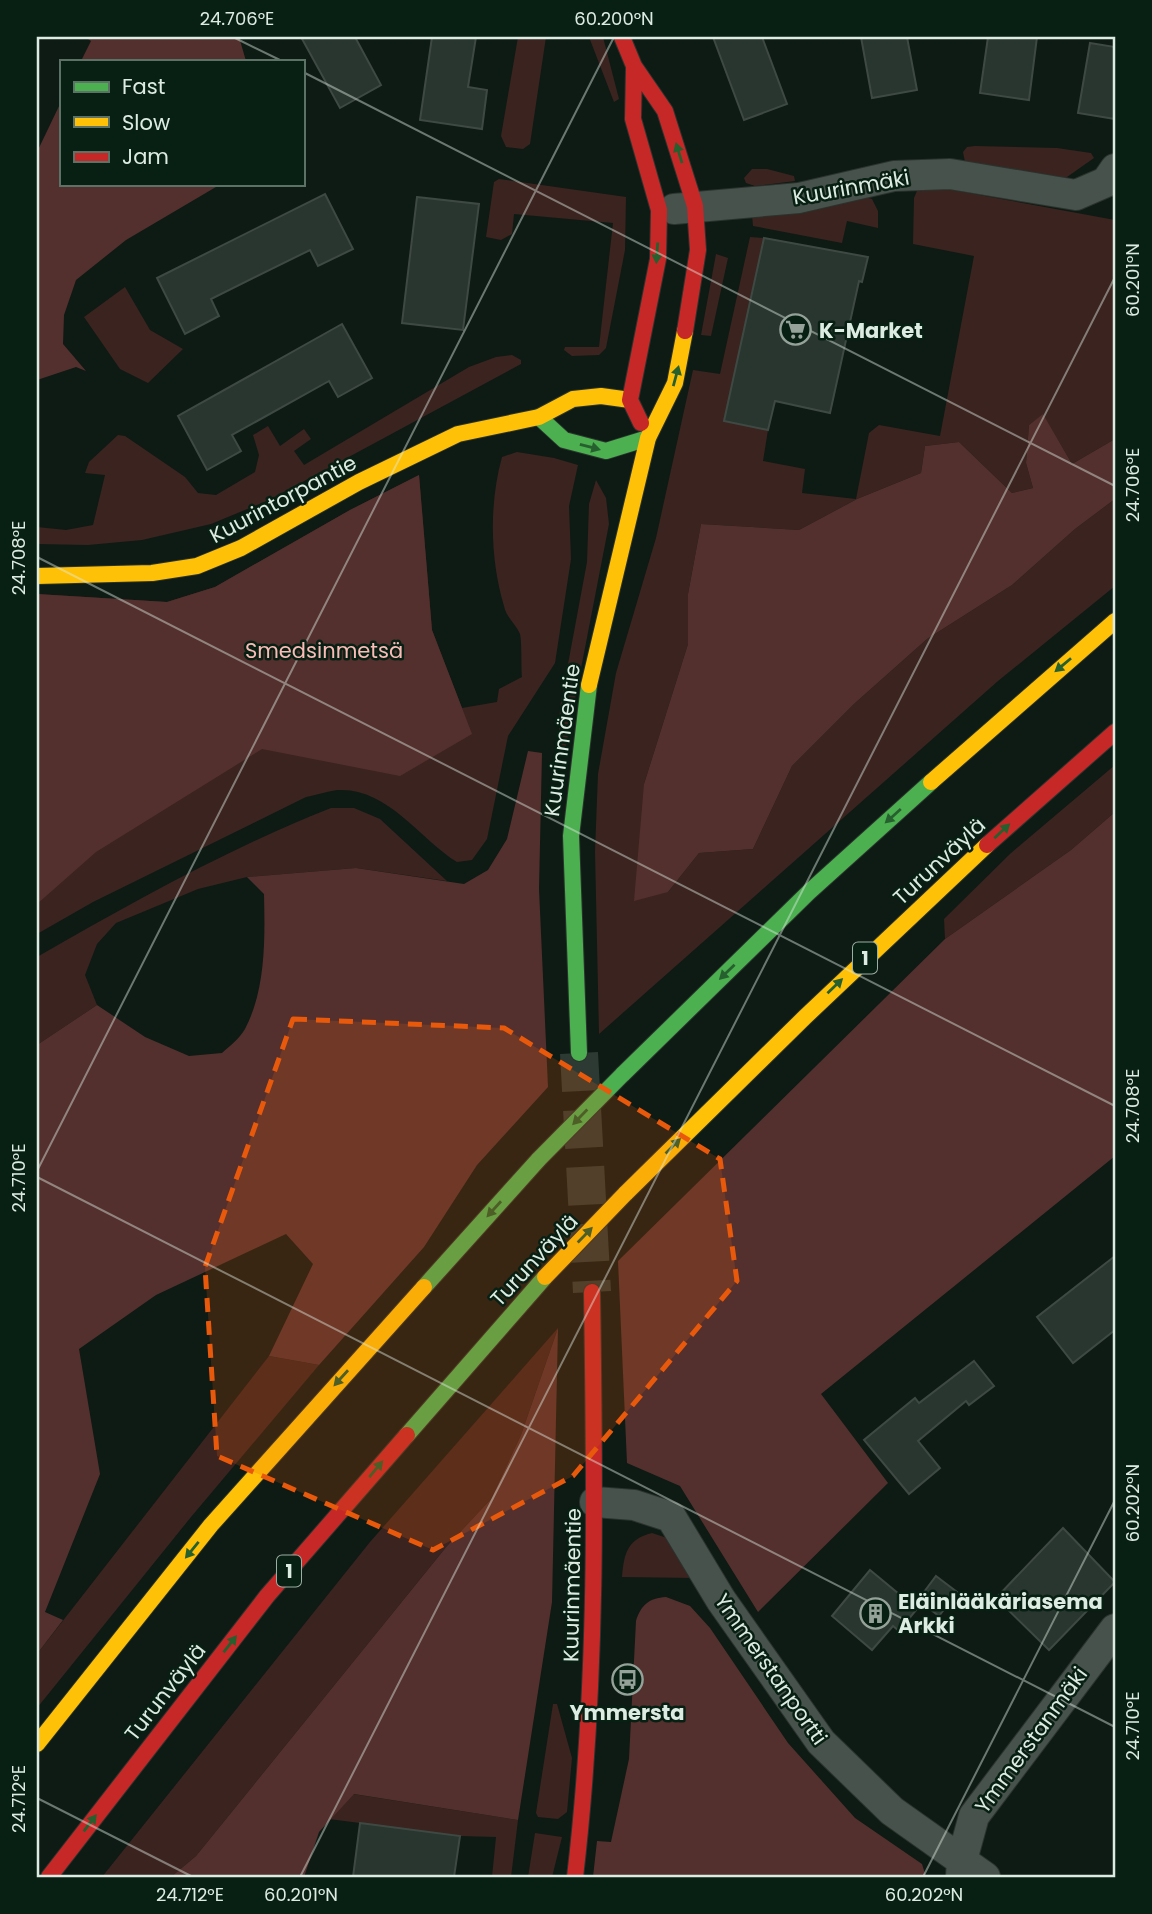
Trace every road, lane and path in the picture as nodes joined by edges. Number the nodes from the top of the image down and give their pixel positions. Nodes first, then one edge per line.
1 (622, 37) edge
2 (634, 66) junction
3 (1115, 169) edge
4 (695, 206) junction
5 (659, 210) junction
6 (630, 400) junction
7 (539, 416) junction
8 (648, 438) junction
9 (37, 576) edge
10 (1115, 621) edge
11 (1115, 732) edge
12 (579, 1053) tunnel mouth
13 (592, 1292) tunnel mouth
14 (595, 1502) junction
15 (1115, 1629) edge
16 (37, 1744) edge
17 (969, 1872) edge
18 (49, 1877) edge
19 (575, 1877) edge

1 - 2 main road, Kuurinmäentie
4 -> 2 main road, Kuurinmäentie
2 - 5 main road, Kuurinmäentie
3 - 4 street, Kuurinmäki
4 - 5 street, Kuurinmäki
8 -> 4 main road, Kuurinmäentie
5 -> 6 main road, Kuurinmäentie
6 - 7 main road, Kuurintorpantie
6 - 8 main road
7 -> 8 main road
7 - 9 main road, Kuurintorpantie
8 - 12 main road, Kuurinmäentie
10 -> 16 main road, bridge
18 -> 11 main road, Turunväylä / 1, bridge
13 - 14 main road, Kuurinmäentie
14 - 17 street, Ymmerstanportti
14 - 19 main road, Kuurinmäentie
15 - 17 street, Ymmerstanmäki

